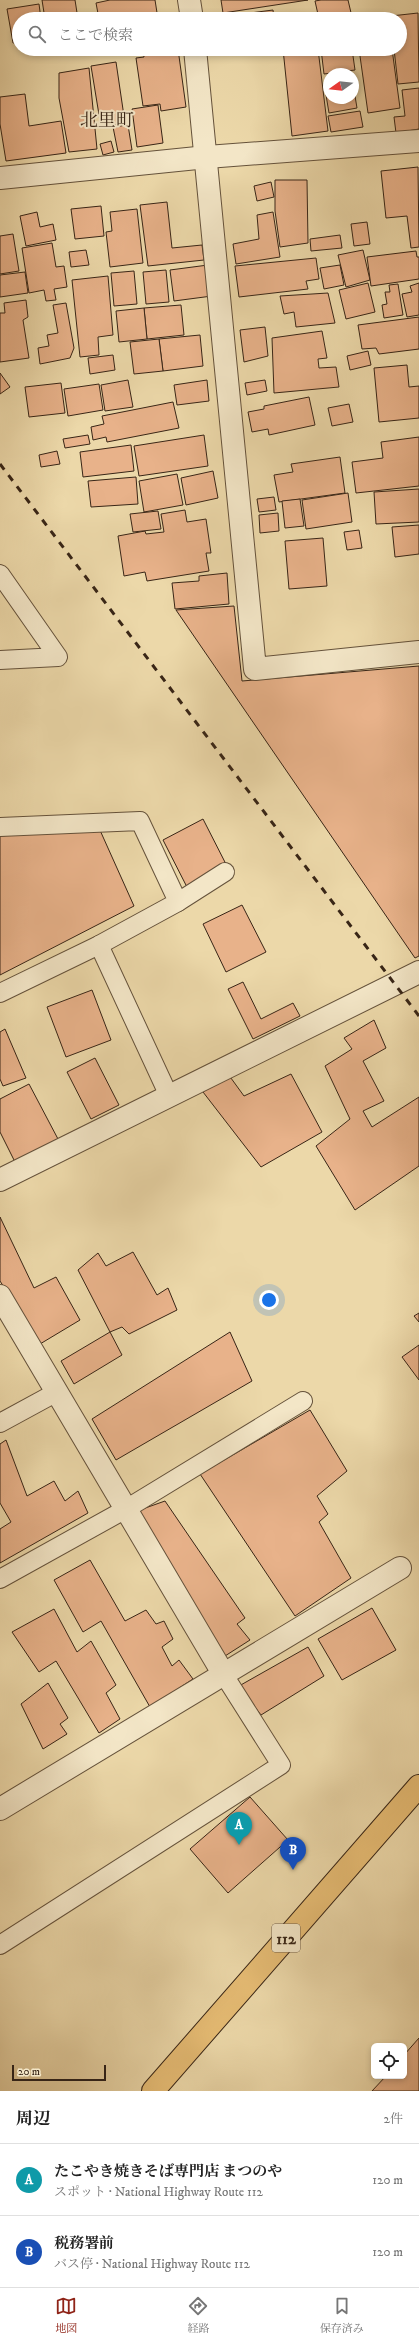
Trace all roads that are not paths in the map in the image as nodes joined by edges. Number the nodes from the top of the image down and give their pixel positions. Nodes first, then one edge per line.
1 (190, 0) edge
2 (191, 12) edge
3 (196, 56) edge
4 (419, 141) edge
5 (207, 157) junction
6 (0, 178) edge
7 (0, 574) edge
8 (419, 652) edge
9 (0, 660) edge
10 (0, 826) edge
11 (226, 872) dead end
12 (178, 902) junction
13 (99, 945) junction
14 (419, 972) edge
15 (0, 993) edge
16 (169, 1096) junction
17 (0, 1180) edge
18 (0, 1296) edge
19 (57, 1392) junction
20 (303, 1401) dead end
21 (0, 1423) edge
22 (126, 1509) junction
23 (400, 1568) dead end
24 (0, 1579) edge
25 (224, 1675) junction
26 (419, 1786) edge
27 (0, 1809) edge
28 (0, 1945) edge
29 (153, 2091) edge

1 - 2 street
3 - 5 street
4 - 5 street
5 - 6 street
5 - 8 street
7 - 9 lane
10 - 12 lane
11 - 12 lane
12 - 13 lane
13 - 15 lane
13 - 16 lane
14 - 16 street
16 - 17 street
18 - 19 street
19 - 21 lane
19 - 22 street
20 - 22 lane
22 - 24 lane
22 - 25 street
23 - 25 street
25 - 27 street
25 - 28 lane
26 - 29 highway, 112

